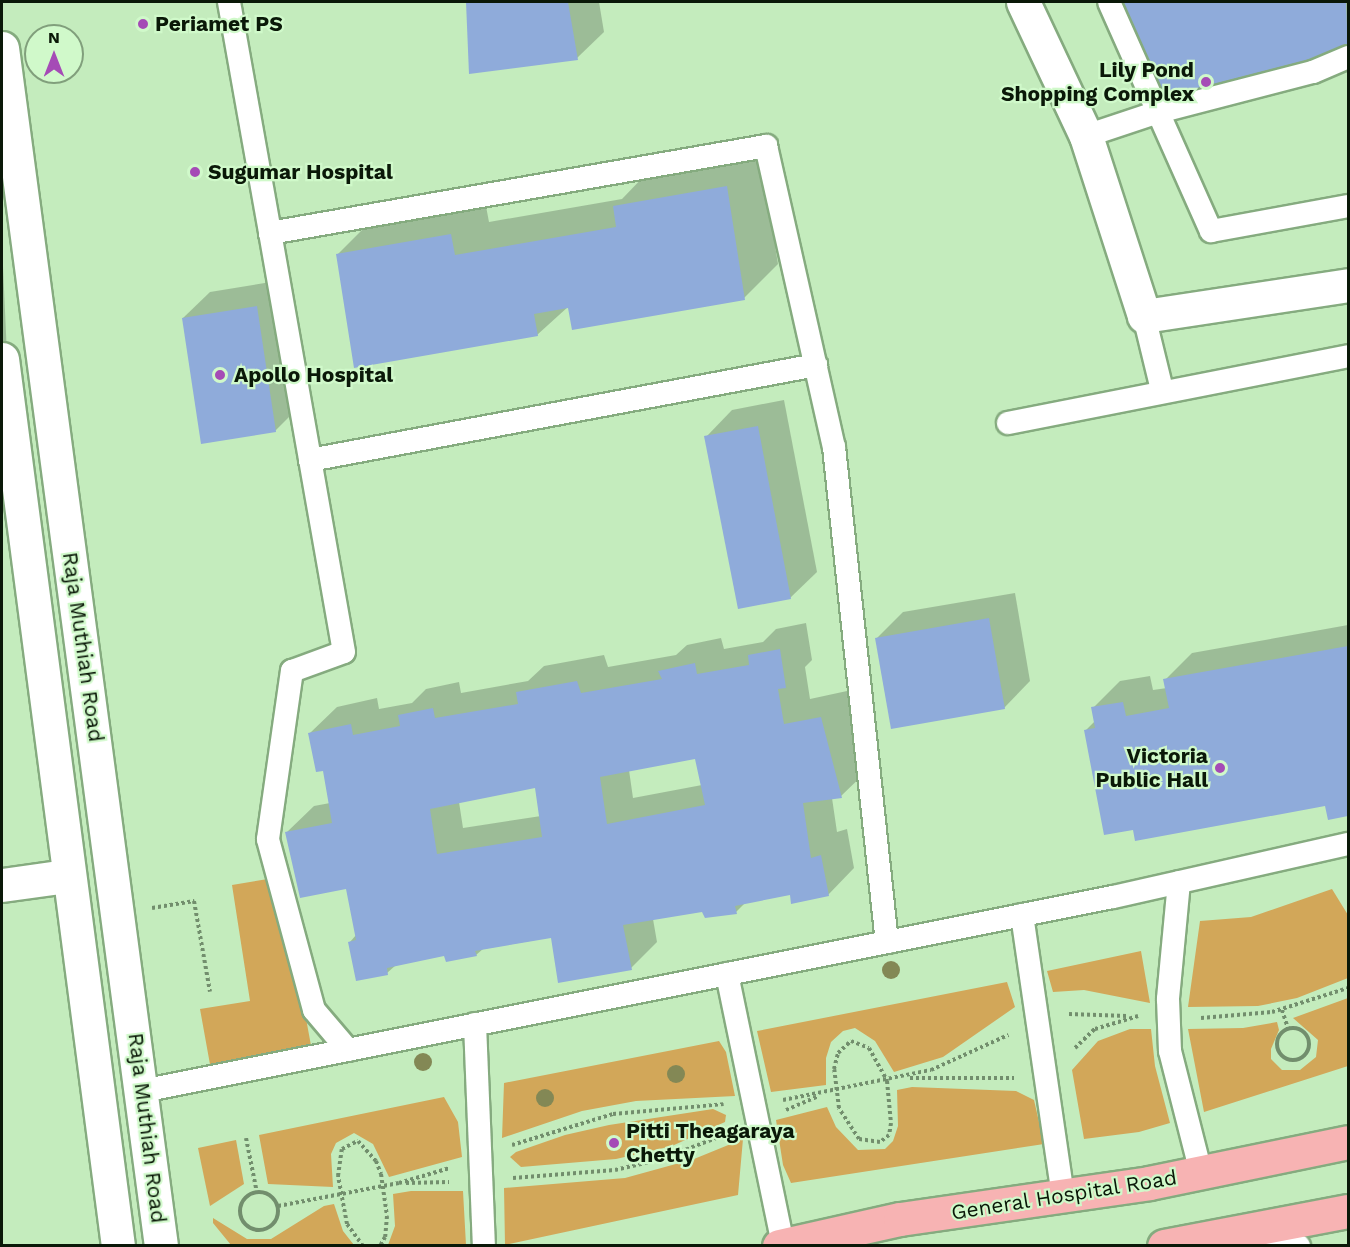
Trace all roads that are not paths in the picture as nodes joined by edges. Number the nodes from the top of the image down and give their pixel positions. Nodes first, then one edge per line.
1 (229, 2) edge
2 (1023, 2) edge
3 (1109, 2) edge
4 (2, 48) edge
5 (1348, 57) edge
6 (1158, 112) junction
7 (1086, 136) junction
8 (1348, 206) edge
9 (270, 232) junction
10 (1348, 285) edge
11 (1144, 316) junction
12 (1348, 356) edge
13 (2, 359) edge
14 (816, 365) junction
15 (1162, 390) junction
16 (4, 402) edge
17 (1008, 423) dead end
18 (310, 460) junction
19 (1347, 850) edge
20 (67, 876) junction
21 (1179, 882) junction
22 (2, 885) edge
23 (1022, 915) junction
24 (887, 942) junction
25 (727, 974) junction
26 (476, 1024) junction
27 (348, 1050) junction
28 (142, 1091) junction
29 (1348, 1142) edge
30 (1201, 1173) junction
31 (153, 1181) junction
32 (1063, 1196) junction
33 (1348, 1212) edge
34 (1237, 1234) junction
35 (118, 1245) edge
36 (161, 1245) edge
37 (179, 1245) edge
38 (484, 1245) edge
39 (781, 1245) edge
40 (1164, 1245) edge
41 (1299, 1245) edge

1 - 9 lane
2 - 7 main road
3 - 6 lane
4 - 28 main road, Raja Muthiah Road
5 - 6 lane
6 - 7 lane
6 - 8 lane
7 - 11 main road
9 - 14 lane
9 - 18 lane
10 - 11 main road
11 - 15 lane
12 - 15 lane
13 - 16 main road, Raja Muthiah Road
14 - 18 lane
14 - 24 lane
15 - 17 lane
16 - 20 main road, Raja Muthiah Road
18 - 27 lane
19 - 21 lane
20 - 22 main road
20 - 35 main road, Raja Muthiah Road
21 - 23 lane
21 - 30 lane
23 - 24 lane
23 - 32 lane
24 - 25 lane
25 - 26 lane
25 - 39 lane
26 - 27 lane
26 - 38 lane
27 - 28 lane
28 - 31 main road, Raja Muthiah Road
29 - 30 main road, General Hospital Road
30 - 32 main road, General Hospital Road
31 - 36 main road, Raja Muthiah Road
31 - 37 main road
32 - 39 main road, General Hospital Road
33 - 34 main road
34 - 40 main road
34 - 41 lane

